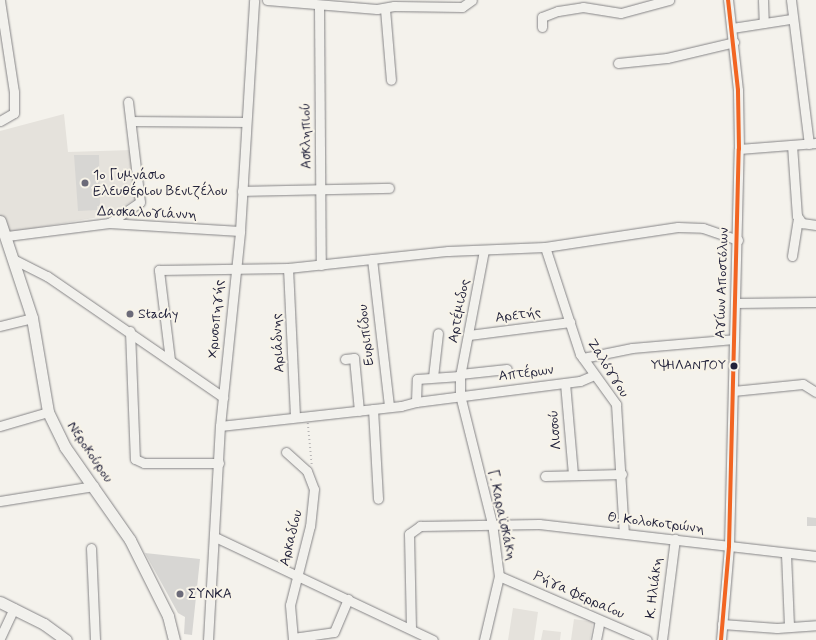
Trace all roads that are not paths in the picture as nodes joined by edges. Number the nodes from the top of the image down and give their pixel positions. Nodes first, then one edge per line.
1 (0, 0) edge
2 (254, 0) edge
3 (267, 0) edge
4 (472, 0) edge
5 (669, 0) edge
6 (728, 0) edge
7 (763, 0) edge
8 (791, 0) edge
9 (319, 6) junction
10 (383, 9) junction
11 (791, 19) junction
12 (764, 23) junction
13 (542, 27) dead end
14 (732, 28) junction
15 (734, 42) junction
16 (618, 63) dead end
17 (391, 80) dead end
18 (128, 102) dead end
19 (0, 121) edge
20 (131, 121) junction
21 (246, 122) junction
22 (813, 143) edge
23 (792, 145) junction
24 (739, 149) junction
25 (390, 188) dead end
26 (321, 190) junction
27 (242, 191) junction
28 (798, 220) junction
29 (0, 221) edge
30 (109, 223) junction
31 (816, 225) edge
32 (240, 231) junction
33 (7, 236) junction
34 (738, 240) junction
35 (545, 247) junction
36 (484, 250) junction
37 (792, 256) dead end
38 (372, 259) junction
39 (15, 260) junction
40 (321, 265) junction
41 (235, 266) junction
42 (288, 268) junction
43 (816, 302) edge
44 (735, 303) junction
45 (32, 318) junction
46 (570, 322) junction
47 (0, 326) edge
48 (130, 331) junction
49 (438, 332) dead end
50 (469, 335) junction
51 (734, 339) junction
52 (583, 358) junction
53 (345, 359) dead end
54 (170, 360) junction
55 (507, 369) dead end
56 (460, 375) junction
57 (594, 376) junction
58 (433, 377) junction
59 (565, 383) junction
60 (733, 391) junction
61 (816, 392) edge
62 (460, 395) junction
63 (223, 397) junction
64 (416, 402) junction
65 (389, 408) junction
66 (373, 409) junction
67 (359, 411) junction
68 (48, 412) junction
69 (295, 417) junction
70 (0, 426) edge
71 (220, 426) junction
72 (286, 452) dead end
73 (219, 463) junction
74 (622, 474) junction
75 (573, 475) junction
76 (545, 476) dead end
77 (94, 486) junction
78 (378, 499) dead end
79 (0, 501) edge
80 (492, 524) junction
81 (624, 533) junction
82 (215, 537) junction
83 (674, 539) junction
84 (729, 546) junction
85 (91, 548) dead end
86 (786, 554) junction
87 (816, 556) edge
88 (296, 573) junction
89 (499, 576) junction
90 (348, 599) junction
91 (0, 602) edge
92 (14, 608) junction
93 (600, 620) junction
94 (722, 624) junction
95 (816, 625) edge
96 (789, 627) junction
97 (415, 634) edge
98 (332, 635) edge
99 (0, 638) edge
100 (293, 639) edge
101 (66, 640) edge
102 (95, 640) edge
103 (174, 640) edge
104 (208, 640) edge
105 (433, 640) edge
106 (484, 640) edge
107 (596, 640) edge
108 (647, 640) edge
109 (662, 640) edge
110 (721, 640) edge

1 - 19 street
2 - 21 street, Χρυσοπηγής
3 - 9 street
4 - 10 street
5 - 13 street
6 - 14 street, Αγίων Αποστόλων
7 - 12 street
8 - 11 street
9 - 10 street
9 - 26 street, Ασκληπιού
10 - 17 street
11 - 12 street
11 - 22 street
12 - 14 street
14 - 15 street, Αγίων Αποστόλων
15 - 16 street
15 - 24 street, Αγίων Αποστόλων
18 - 20 street
20 - 21 street
20 - 30 street
21 - 27 street, Χρυσοπηγής
22 - 23 street
23 - 24 street
23 - 28 street
24 - 34 street, Αγίων Αποστόλων
25 - 26 street
26 - 27 street
26 - 40 street, Ασκληπιού
27 - 32 street, Χρυσοπηγής
28 - 31 street
28 - 37 street
29 - 33 main road, Νεροκούρου
30 - 32 street, Δασκαλογιάννη
30 - 33 street, Δασκαλογιάννη
32 - 41 street, Χρυσοπηγής
33 - 39 main road, Νεροκούρου
34 - 35 street
34 - 44 street, Αγίων Αποστόλων
35 - 36 street
35 - 46 street, Ζαλόγγου
36 - 38 street
36 - 50 street, Αρτέμιδος
38 - 40 street
38 - 65 street, Ευριπίδου
39 - 45 main road, Νεροκούρου
39 - 48 street
40 - 42 street
41 - 42 street
41 - 54 street
41 - 63 street, Χρυσοπηγής
42 - 69 street, Αριάδνης
43 - 44 street
44 - 51 street, Αγίων Αποστόλων
45 - 47 street
45 - 68 main road, Νεροκούρου
46 - 50 street, Αρετής
46 - 52 street, Ζαλόγγου
48 - 54 street
48 - 73 street
49 - 58 street
50 - 56 street, Αρτέμιδος
51 - 52 street
51 - 60 street, Αγίων Αποστόλων
52 - 57 street, Ζαλόγγου
53 - 67 street
54 - 63 street
55 - 56 street
56 - 58 street
56 - 62 street, Γ. Καραϊσκάκη
57 - 59 street, Απτέρων
57 - 74 street, Ζαλόγγου
58 - 64 street
59 - 62 street, Απτέρων
59 - 75 street, Λισσού
60 - 61 street
60 - 84 street, Αγίων Αποστόλων
62 - 64 street
62 - 80 street, Γ. Καραϊσκάκη
63 - 71 street, Χρυσοπηγής
64 - 65 street
65 - 66 street
66 - 67 street
66 - 78 street
67 - 69 street
68 - 70 street
68 - 77 main road, Νεροκούρου
69 - 71 street
71 - 73 street, Χρυσοπηγής
72 - 88 street, Αρκαδίου
73 - 82 street, Χρυσοπηγής
74 - 75 street
74 - 81 street, Ζαλόγγου
75 - 76 street
77 - 79 street
77 - 103 main road, Νεροκούρου
80 - 81 street, Θ. Κολοκοτρώνη
80 - 89 street, Γ. Καραϊσκάκη
80 - 97 street, Θ. Κολοκοτρώνη
81 - 83 street, Θ. Κολοκοτρώνη
82 - 88 street
82 - 104 street, Χρυσοπηγής
83 - 84 street, Θ. Κολοκοτρώνη
83 - 109 street, Κ. Ηλιάκη
84 - 86 street, Θ. Κολοκοτρώνη
84 - 94 street, Αγίων Αποστόλων
85 - 102 street
86 - 87 street, Θ. Κολοκοτρώνη
86 - 96 street
88 - 90 street
88 - 100 street, Αρκαδίου
89 - 93 street, Ρήγα Φερραίου
89 - 106 street, Γ. Καραϊσκάκη
90 - 97 street
90 - 98 street
91 - 92 main road
92 - 99 street
92 - 101 main road
93 - 107 street
93 - 108 street, Ρήγα Φερραίου
94 - 96 street
94 - 110 street, Αγίων Αποστόλων
95 - 96 street
97 - 105 street
98 - 100 street

